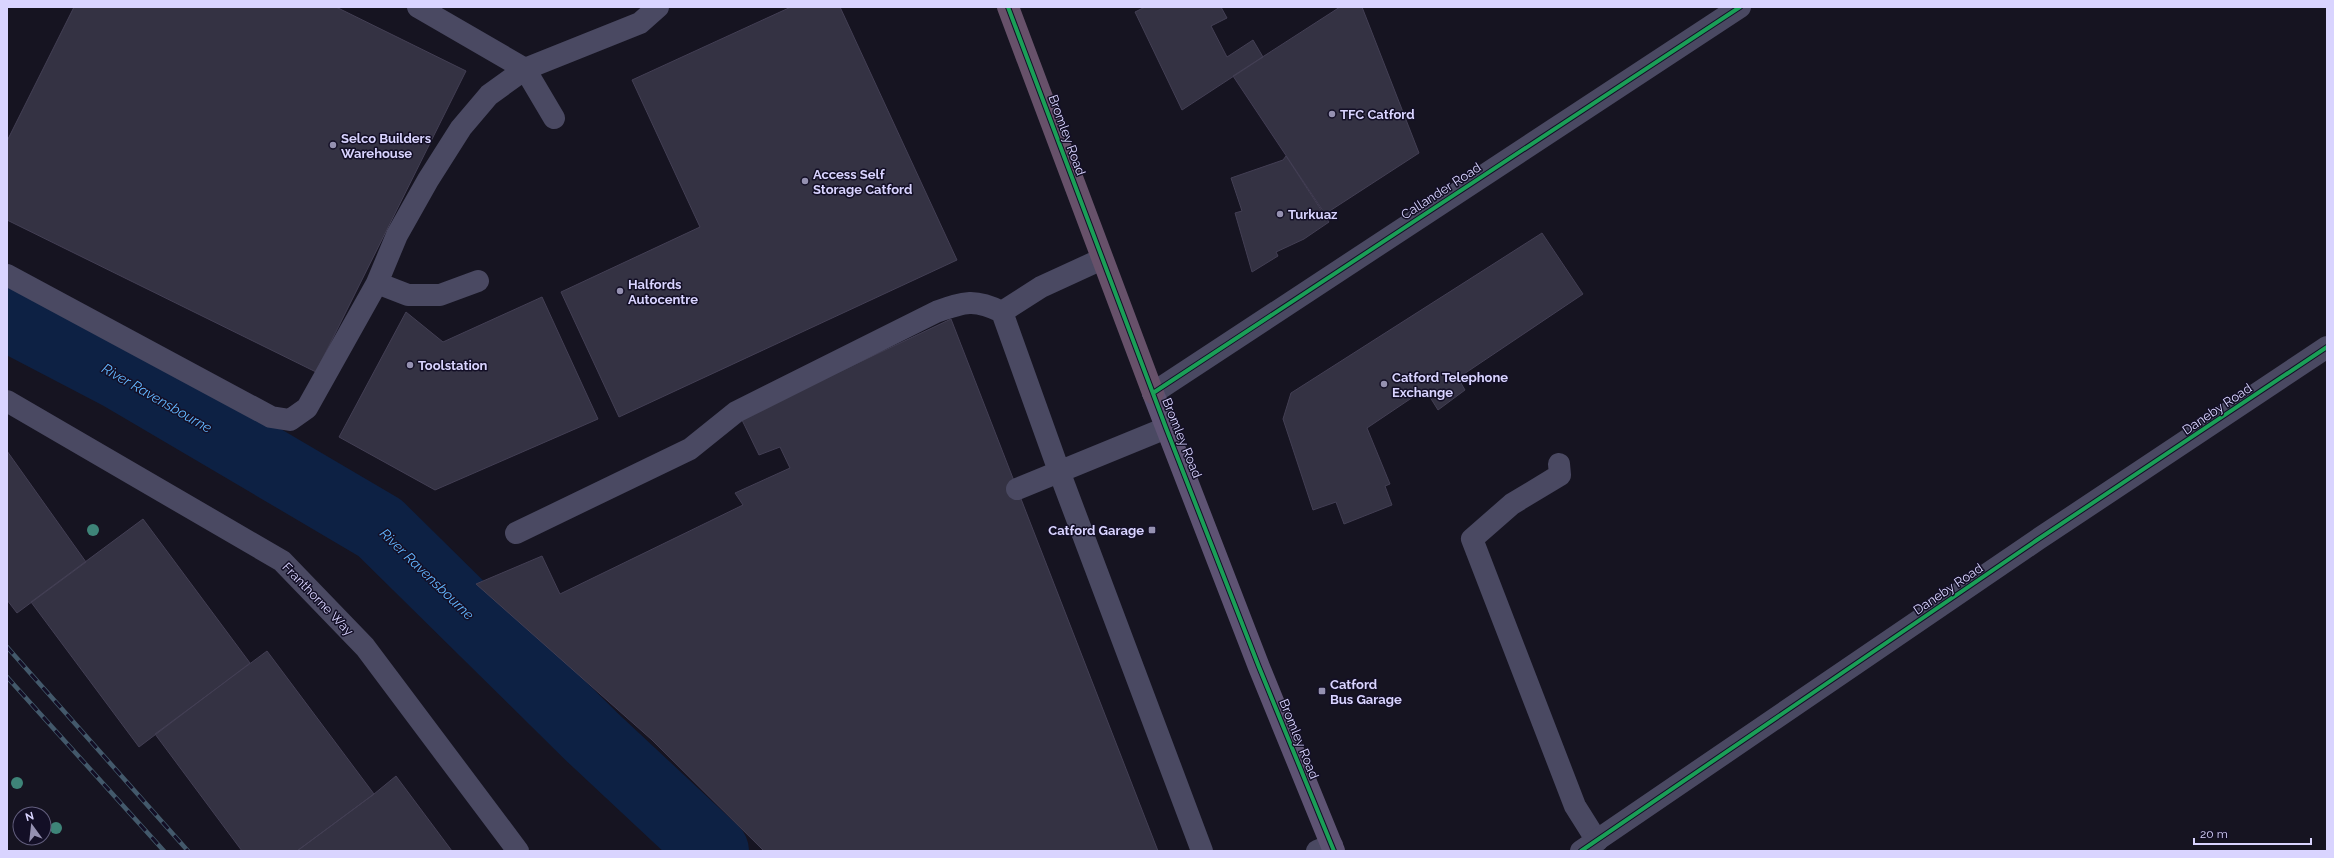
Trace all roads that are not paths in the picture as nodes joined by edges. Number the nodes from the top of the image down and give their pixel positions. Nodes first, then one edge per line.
1 (418, 7) edge
2 (658, 7) edge
3 (1008, 7) edge
4 (1740, 7) edge
5 (525, 69) junction
6 (554, 118) dead end
7 (1102, 259) junction
8 (7, 275) edge
9 (478, 281) dead end
10 (377, 283) junction
11 (1002, 312) junction
12 (2327, 347) edge
13 (1153, 393) junction
14 (7, 401) edge
15 (1166, 428) junction
16 (1559, 464) dead end
17 (1059, 471) junction
18 (1017, 490) dead end
19 (516, 533) dead end
20 (1586, 848) edge
21 (1327, 849) edge
22 (518, 851) edge
23 (1202, 851) edge

1 - 5 street
2 - 5 street
3 - 7 highway, Bromley Road
4 - 13 street, Callander Road
5 - 6 street
5 - 10 street
7 - 11 street
7 - 13 highway, Bromley Road
8 - 10 street
9 - 10 street
11 - 17 street
11 - 19 street
12 - 20 street, Daneby Road
13 - 15 main road, Bromley Road
14 - 22 street, Franthorne Way
15 - 17 street
15 - 21 main road, Bromley Road
16 - 20 street
17 - 18 street
17 - 23 street

